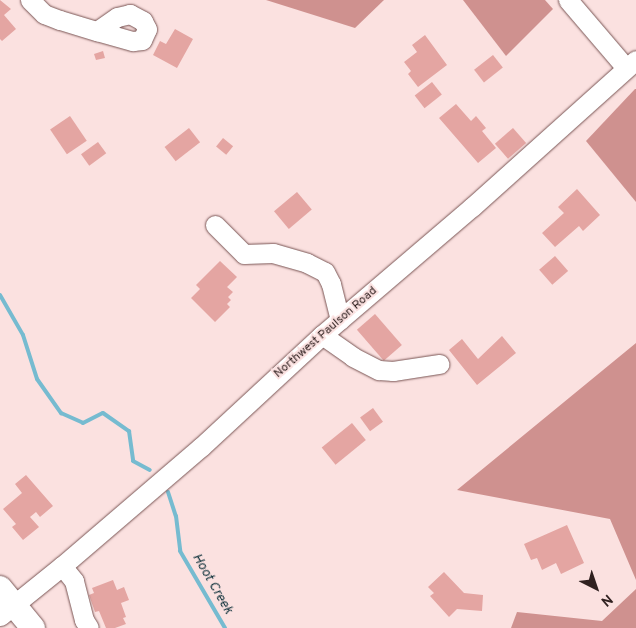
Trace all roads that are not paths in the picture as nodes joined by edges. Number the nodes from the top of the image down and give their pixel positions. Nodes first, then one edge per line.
1 (30, 0) edge
2 (568, 0) edge
3 (97, 31) dead end
4 (631, 64) edge
5 (215, 225) dead end
6 (340, 320) junction
7 (322, 335) junction
8 (439, 364) dead end
9 (62, 566) junction
10 (5, 603) edge
11 (33, 628) edge
12 (89, 628) edge

1 - 3 street
2 - 4 street
4 - 6 street, Northwest Paulson Road
5 - 6 street
6 - 7 street, Northwest Paulson Road
7 - 8 street
7 - 9 street, Northwest Paulson Road
9 - 10 street, Northwest Paulson Road
9 - 12 street
10 - 11 main road

